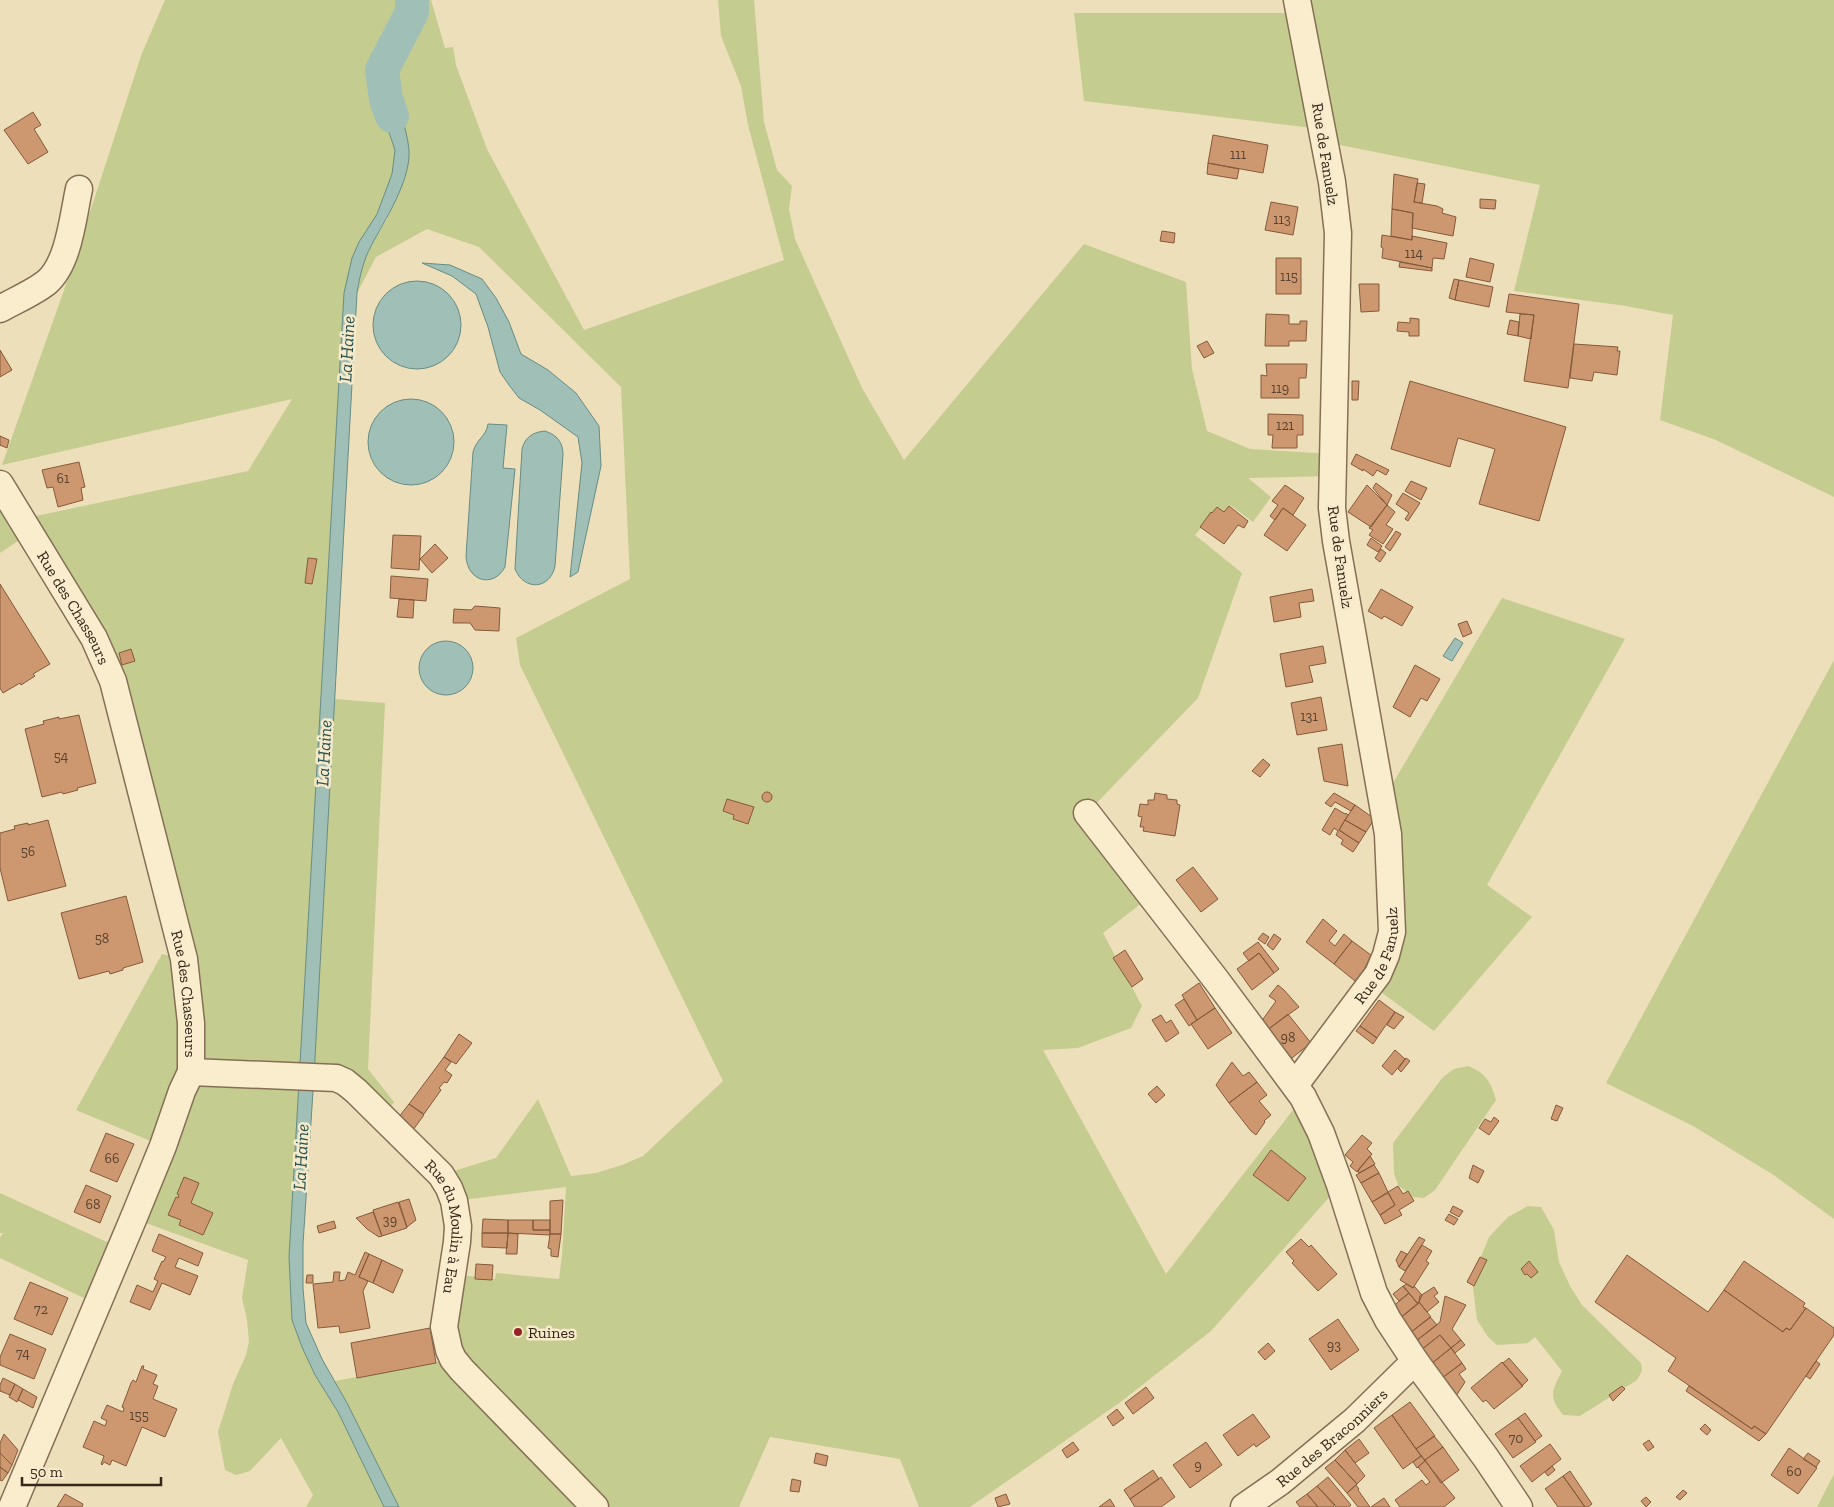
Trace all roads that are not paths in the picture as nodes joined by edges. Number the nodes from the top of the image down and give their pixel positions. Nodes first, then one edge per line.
1 (1297, 0) edge
2 (80, 189) dead end
3 (0, 309) edge
4 (0, 484) edge
5 (1087, 813) dead end
6 (191, 1072) junction
7 (1295, 1085) junction
8 (1415, 1361) junction
9 (12, 1507) edge
10 (595, 1507) edge
11 (1244, 1507) edge
12 (1519, 1507) edge

1 - 7 street, Rue de Fanuelz
2 - 3 street
4 - 6 street, Rue des Chasseurs
5 - 7 street
6 - 9 street, Rue des Chasseurs
6 - 10 street, Rue du Moulin à Eau
7 - 8 street
8 - 11 street, Rue des Braconniers
8 - 12 street

